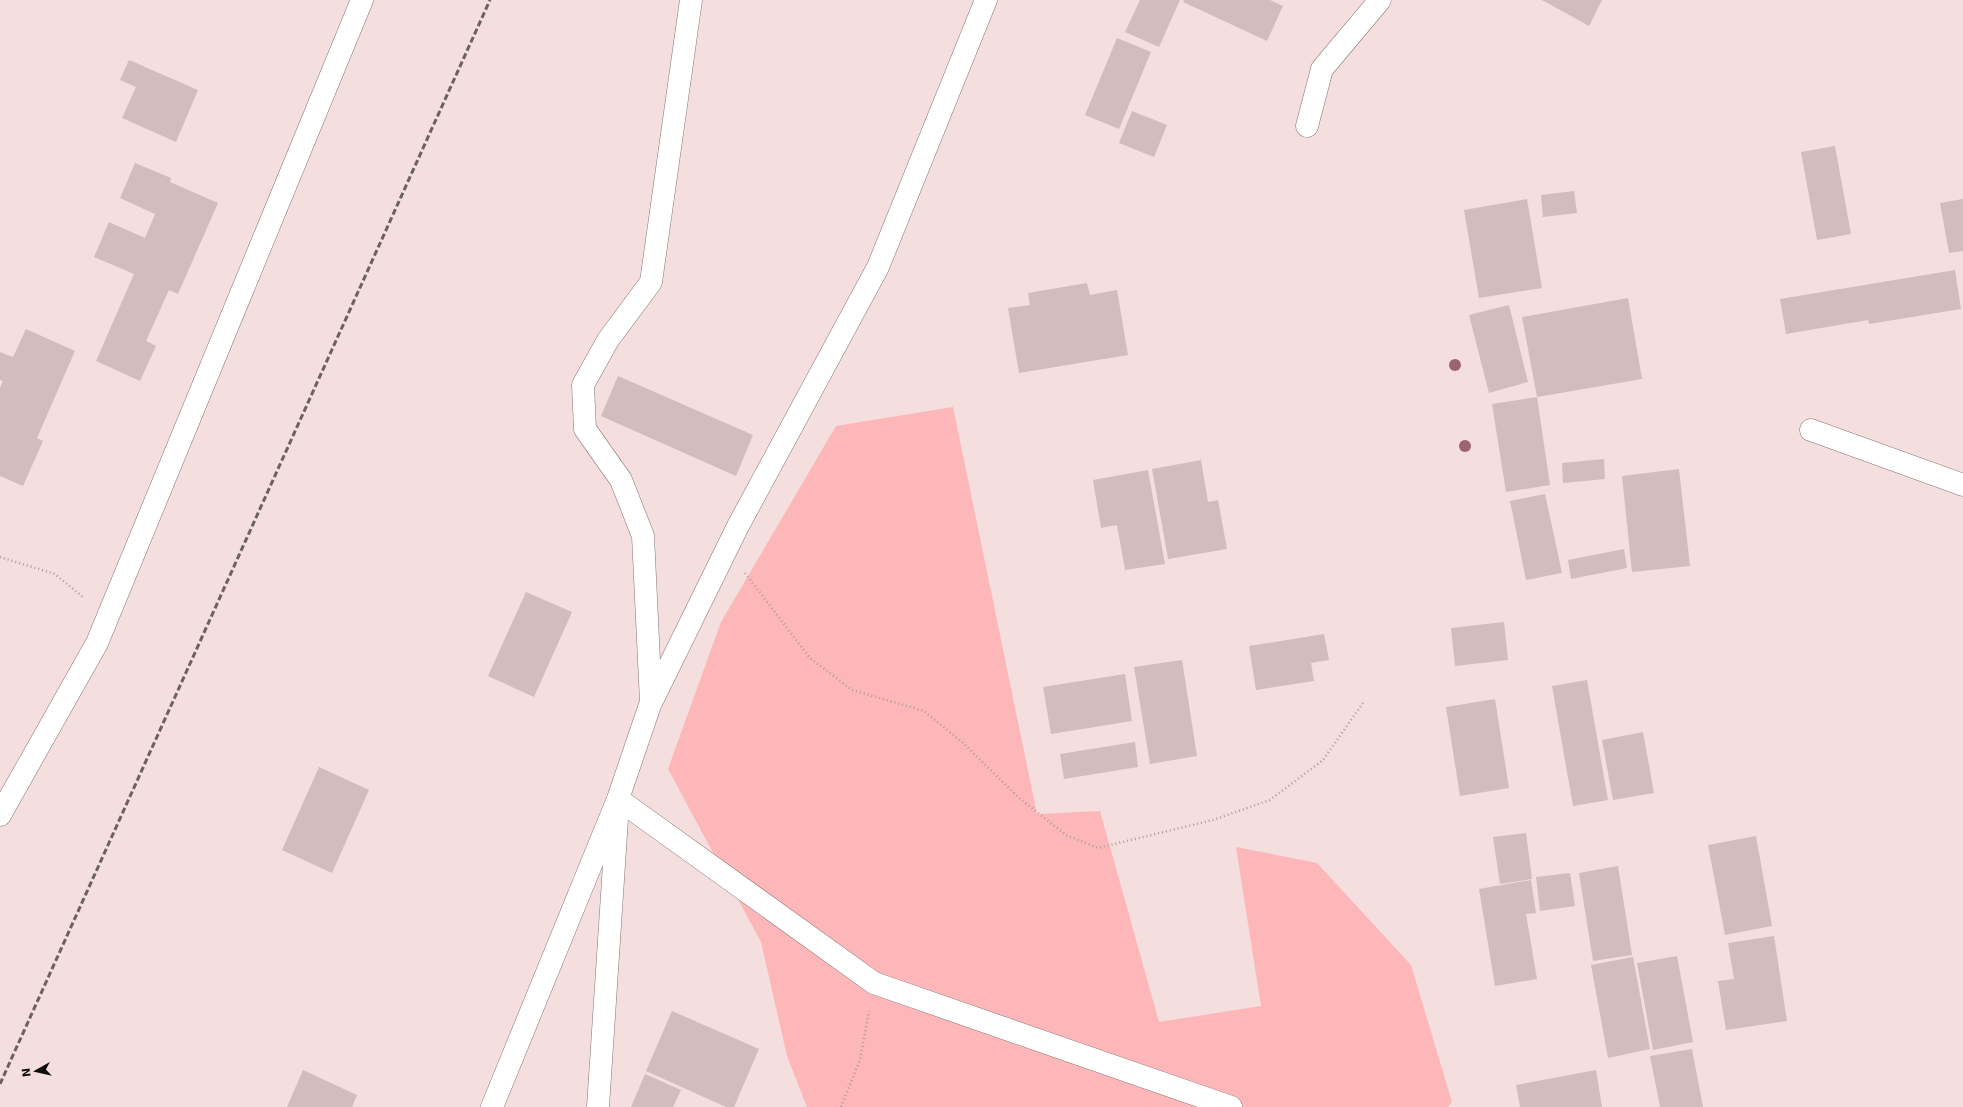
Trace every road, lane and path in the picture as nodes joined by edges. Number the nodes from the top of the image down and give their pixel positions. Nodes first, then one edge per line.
1 (362, 0) edge
2 (691, 0) edge
3 (986, 0) edge
4 (1380, 0) edge
5 (1307, 126) dead end
6 (1811, 430) dead end
7 (1963, 485) edge
8 (727, 549) junction
9 (0, 557) edge
10 (107, 617) junction
11 (651, 702) junction
12 (1363, 704) dead end
13 (618, 800) junction
14 (0, 815) edge
15 (874, 983) junction
16 (492, 1107) edge
17 (598, 1107) edge
18 (841, 1107) edge
19 (1231, 1107) edge

1 - 10 street
2 - 11 street
3 - 8 street
4 - 5 street
6 - 7 street
8 - 11 street
8 - 12 path
9 - 10 path
10 - 14 street
11 - 13 street
13 - 15 street
13 - 16 street
13 - 17 street
15 - 18 path
15 - 19 street

